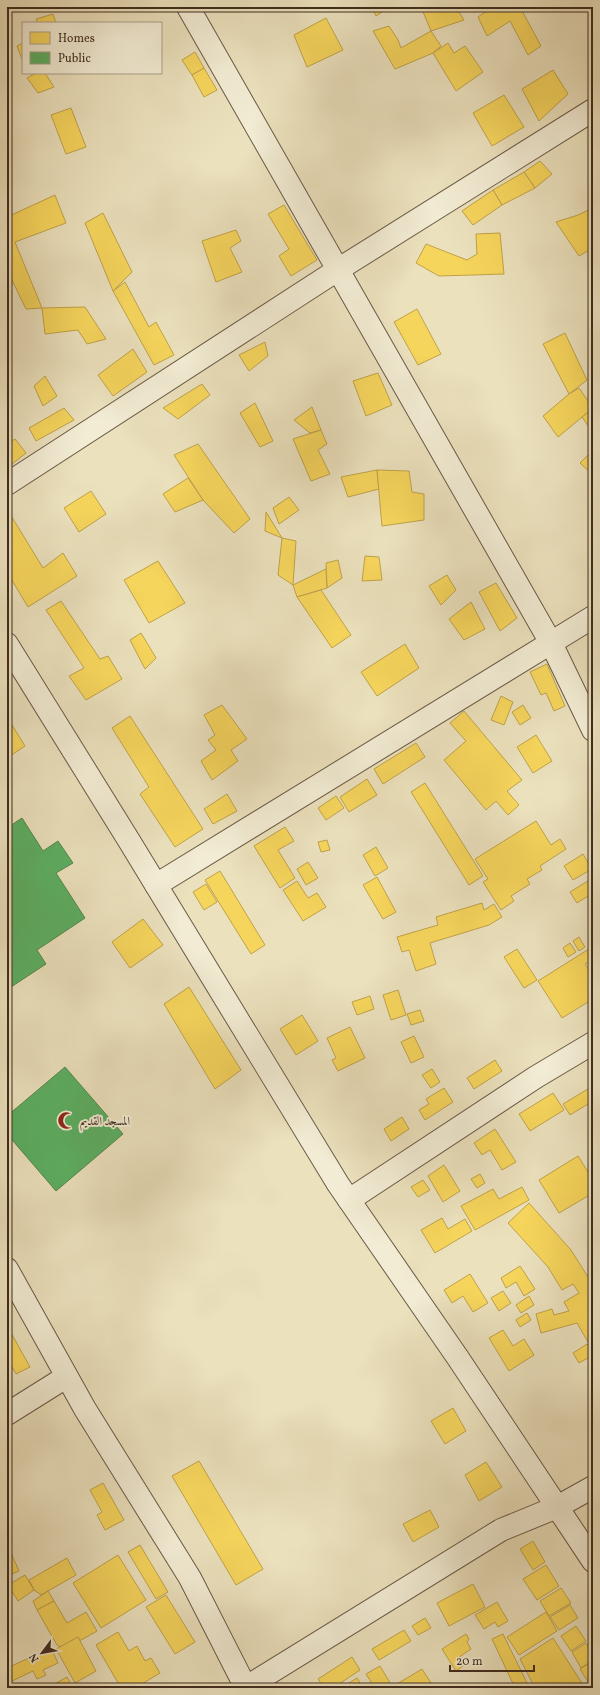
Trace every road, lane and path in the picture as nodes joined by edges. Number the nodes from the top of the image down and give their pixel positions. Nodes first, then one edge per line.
1 (188, 7) edge
2 (593, 110) edge
3 (339, 268) junction
4 (7, 484) edge
5 (593, 617) edge
6 (551, 643) junction
7 (7, 644) edge
8 (593, 730) edge
9 (156, 885) junction
10 (593, 1043) edge
11 (349, 1200) junction
12 (7, 1269) edge
13 (66, 1377) junction
14 (7, 1414) edge
15 (593, 1487) edge
16 (557, 1507) junction
17 (593, 1561) edge
18 (245, 1688) edge

1 - 3 street
2 - 3 street
3 - 4 street
3 - 6 street
5 - 6 street
6 - 8 street
6 - 9 street
7 - 9 street
9 - 11 street
10 - 11 street
11 - 16 street
12 - 13 street
13 - 14 street
13 - 18 street
15 - 16 street
16 - 17 street
16 - 18 street

